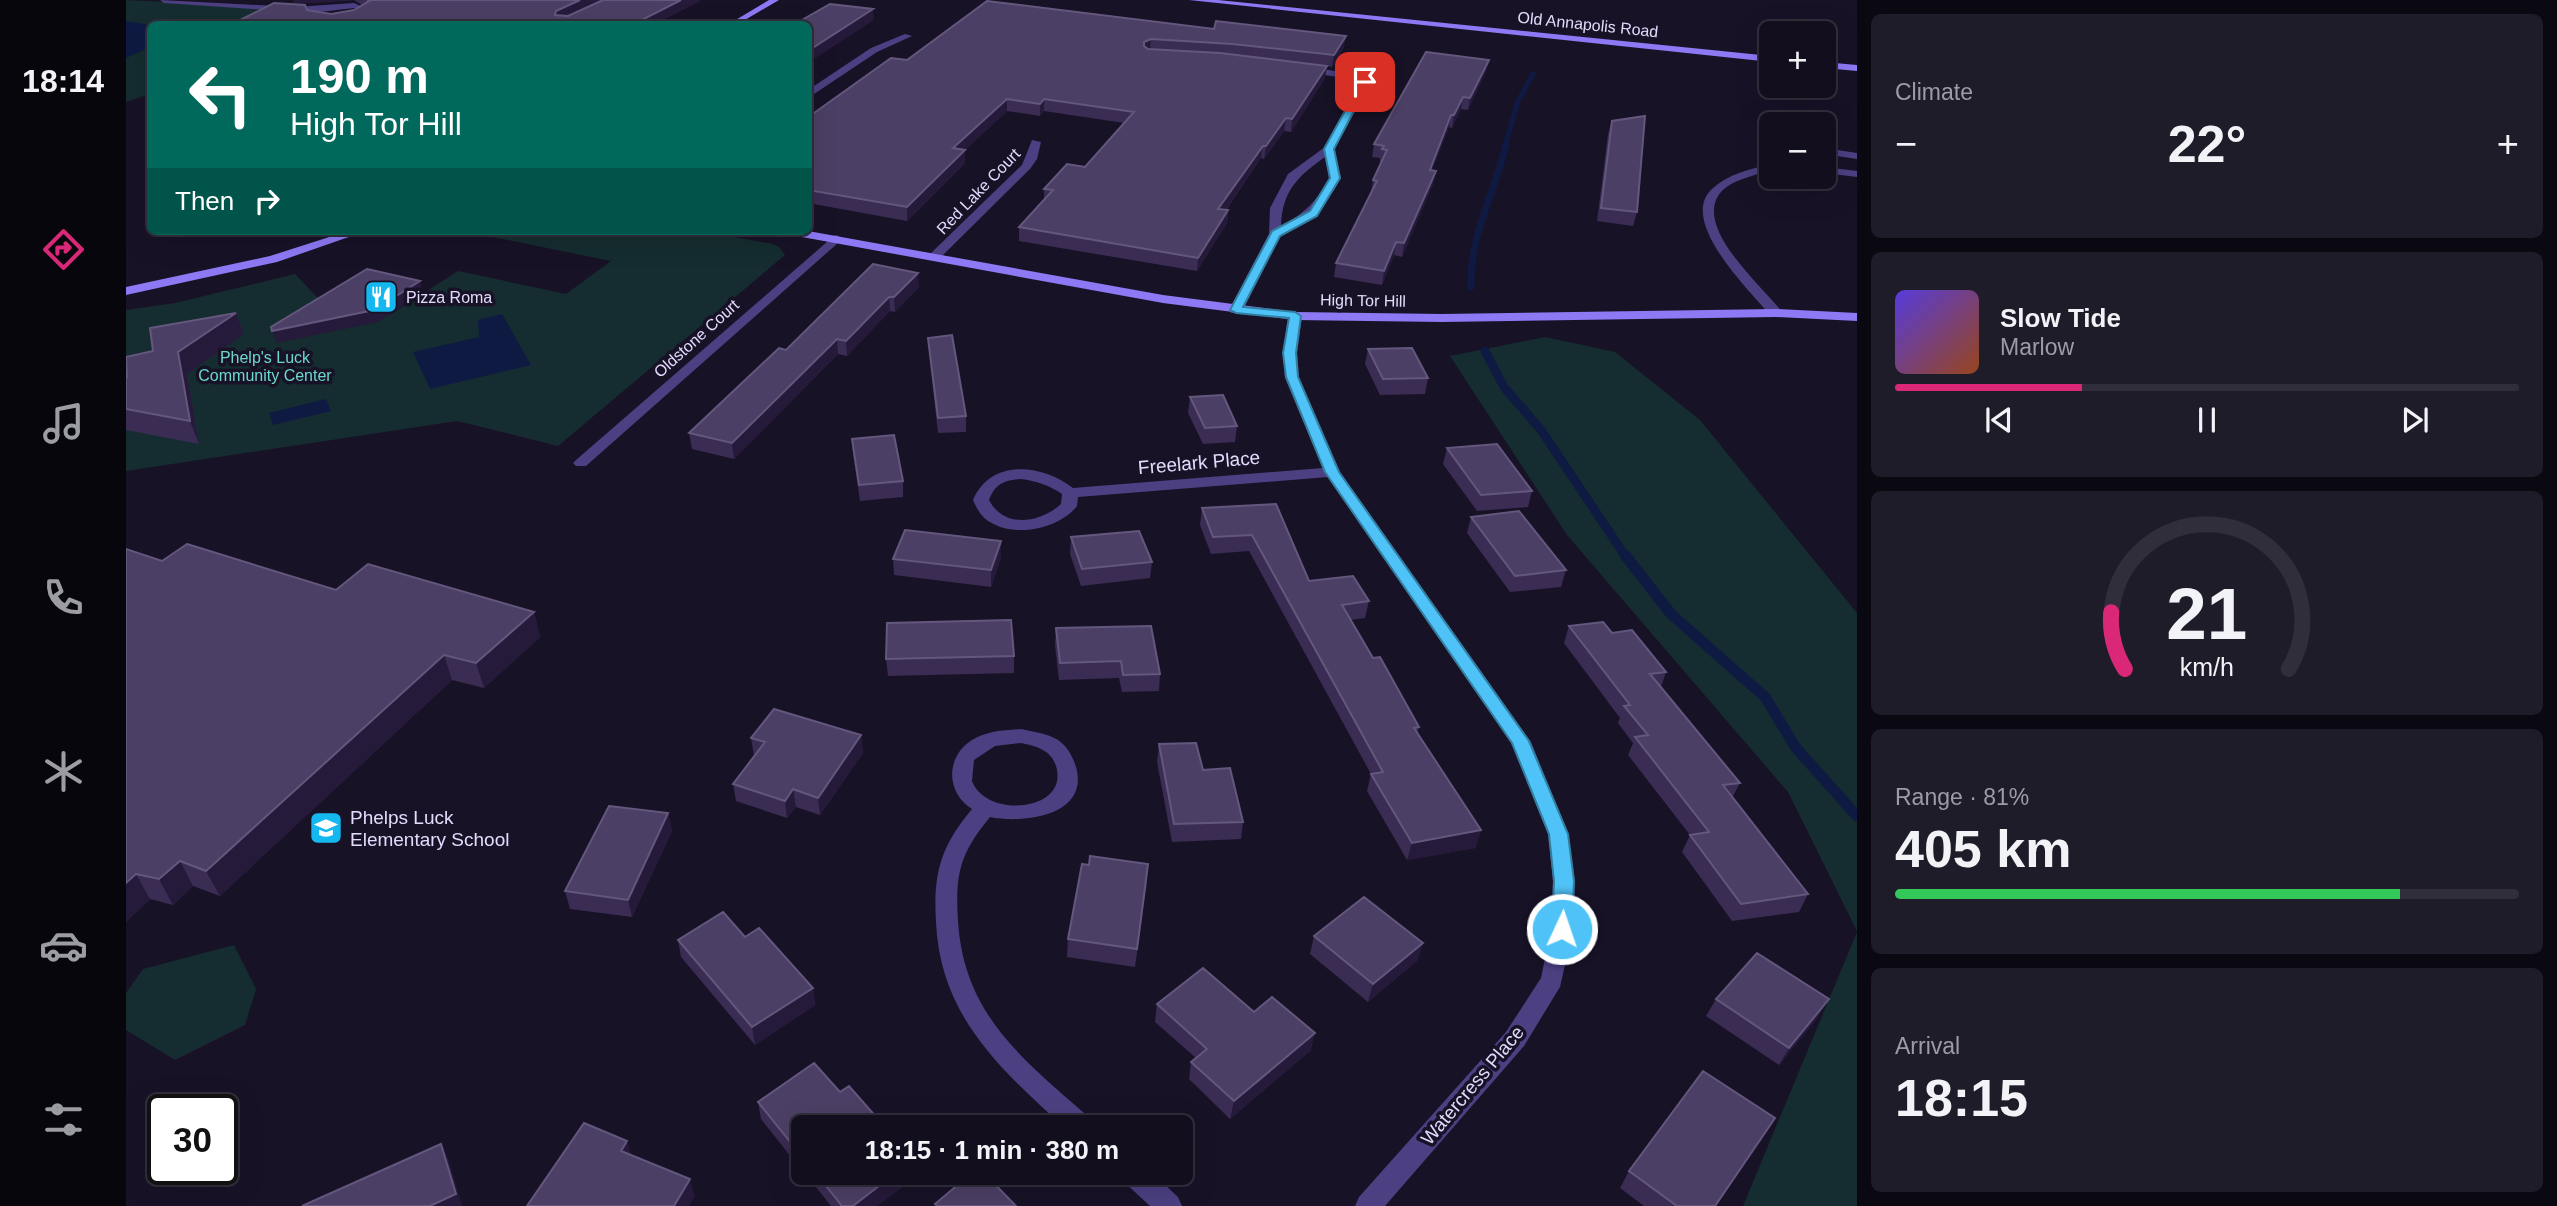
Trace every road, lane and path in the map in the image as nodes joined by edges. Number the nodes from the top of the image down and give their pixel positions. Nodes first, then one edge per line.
1 (164, 0) edge
2 (775, 0) edge
3 (1193, 0) edge
4 (316, 10) junction
5 (738, 21) edge
6 (908, 36) dead end
7 (1759, 58) edge
8 (1836, 66) edge
9 (1297, 68) edge
10 (1857, 68) edge
11 (812, 92) edge
12 (1036, 142) dead end
13 (1329, 149) junction
14 (1836, 153) edge
15 (1857, 156) edge
16 (1759, 171) edge
17 (1836, 171) edge
18 (1857, 174) edge
19 (1275, 234) junction
20 (347, 235) edge
21 (812, 235) edge
22 (835, 239) junction
23 (934, 257) junction
24 (126, 291) edge
25 (1236, 310) junction
26 (1776, 313) junction
27 (1295, 316) junction
28 (1857, 317) edge
29 (581, 463) dead end
30 (1332, 472) junction
31 (1069, 494) junction
32 (985, 808) junction
33 (1069, 1115) edge
34 (1146, 1185) edge
35 (1169, 1206) edge
36 (1368, 1206) edge

1 - 4 street
2 - 5 street
3 - 7 street, Old Annapolis Road
4 - 4 street
6 - 11 street
8 - 10 street
9 - 13 street
12 - 23 street, Red Lake Court
13 - 19 street
13 - 19 street
14 - 15 street
16 - 26 street
17 - 18 street
19 - 25 street
20 - 24 street
21 - 22 street, High Tor Hill
22 - 23 street, High Tor Hill
22 - 29 street, Oldstone Court
23 - 25 street, High Tor Hill
25 - 27 street, High Tor Hill
26 - 27 street, High Tor Hill
26 - 28 street, High Tor Hill
27 - 30 street, Watercress Place
30 - 31 street, Freelark Place
30 - 36 street, Watercress Place
31 - 31 street
32 - 32 street
32 - 33 street
34 - 35 street

